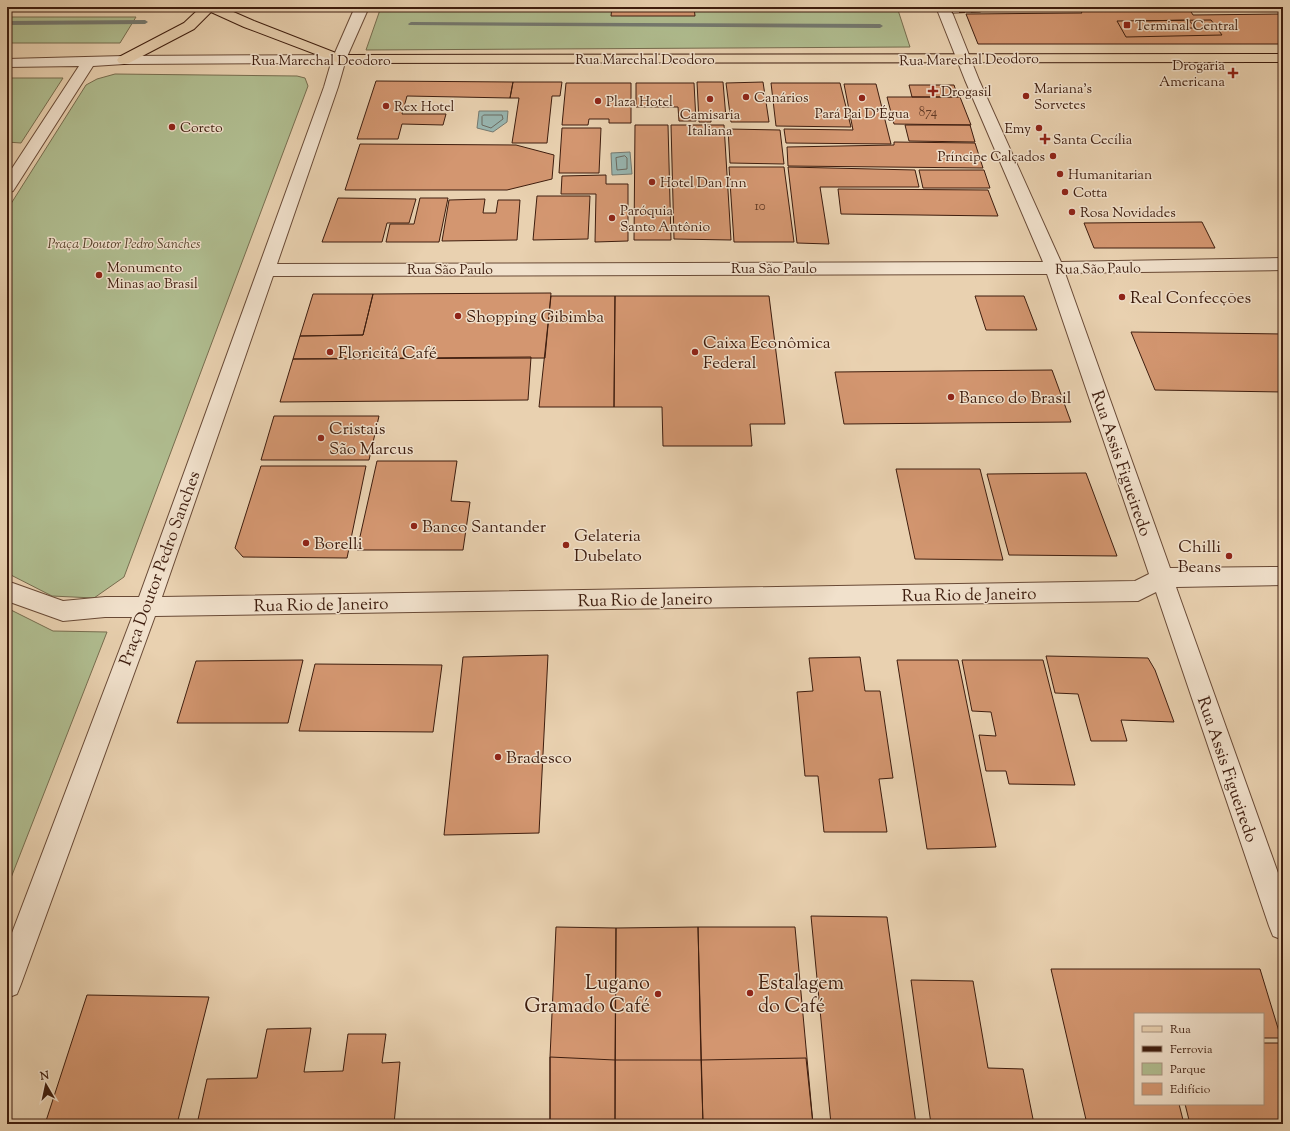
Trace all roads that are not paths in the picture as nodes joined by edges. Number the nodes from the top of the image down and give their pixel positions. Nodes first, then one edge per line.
1 (209, 7) edge
2 (362, 7) edge
3 (943, 7) edge
4 (1283, 58) edge
5 (964, 59) junction
6 (124, 60) junction
7 (339, 60) junction
8 (89, 62) junction
9 (7, 63) edge
10 (7, 188) edge
11 (1283, 264) edge
12 (1054, 268) junction
13 (266, 270) junction
14 (1283, 576) edge
15 (1161, 578) junction
16 (7, 591) edge
17 (147, 606) junction
18 (1283, 926) edge
19 (7, 984) edge

1 - 6 main road
1 - 7 main road
2 - 7 street, Praça Doutor Pedro Sanches
3 - 5 street, Rua Assis Figueiredo
4 - 5 main road, Rua Marechal Deodoro
5 - 7 main road, Rua Marechal Deodoro
5 - 12 street, Rua Assis Figueiredo
6 - 7 street, Rua Marechal Deodoro
6 - 8 street, Rua Marechal Deodoro
7 - 13 street, Praça Doutor Pedro Sanches
8 - 9 street, Rua Marechal Deodoro
8 - 10 street
11 - 12 street, Rua São Paulo
12 - 13 street, Rua São Paulo
12 - 15 street, Rua Assis Figueiredo
13 - 17 street, Praça Doutor Pedro Sanches
14 - 15 street, Rua Rio de Janeiro
15 - 17 street, Rua Rio de Janeiro
15 - 18 street, Rua Assis Figueiredo
16 - 17 street, Rua Rio de Janeiro
17 - 19 street, Praça Doutor Pedro Sanches

